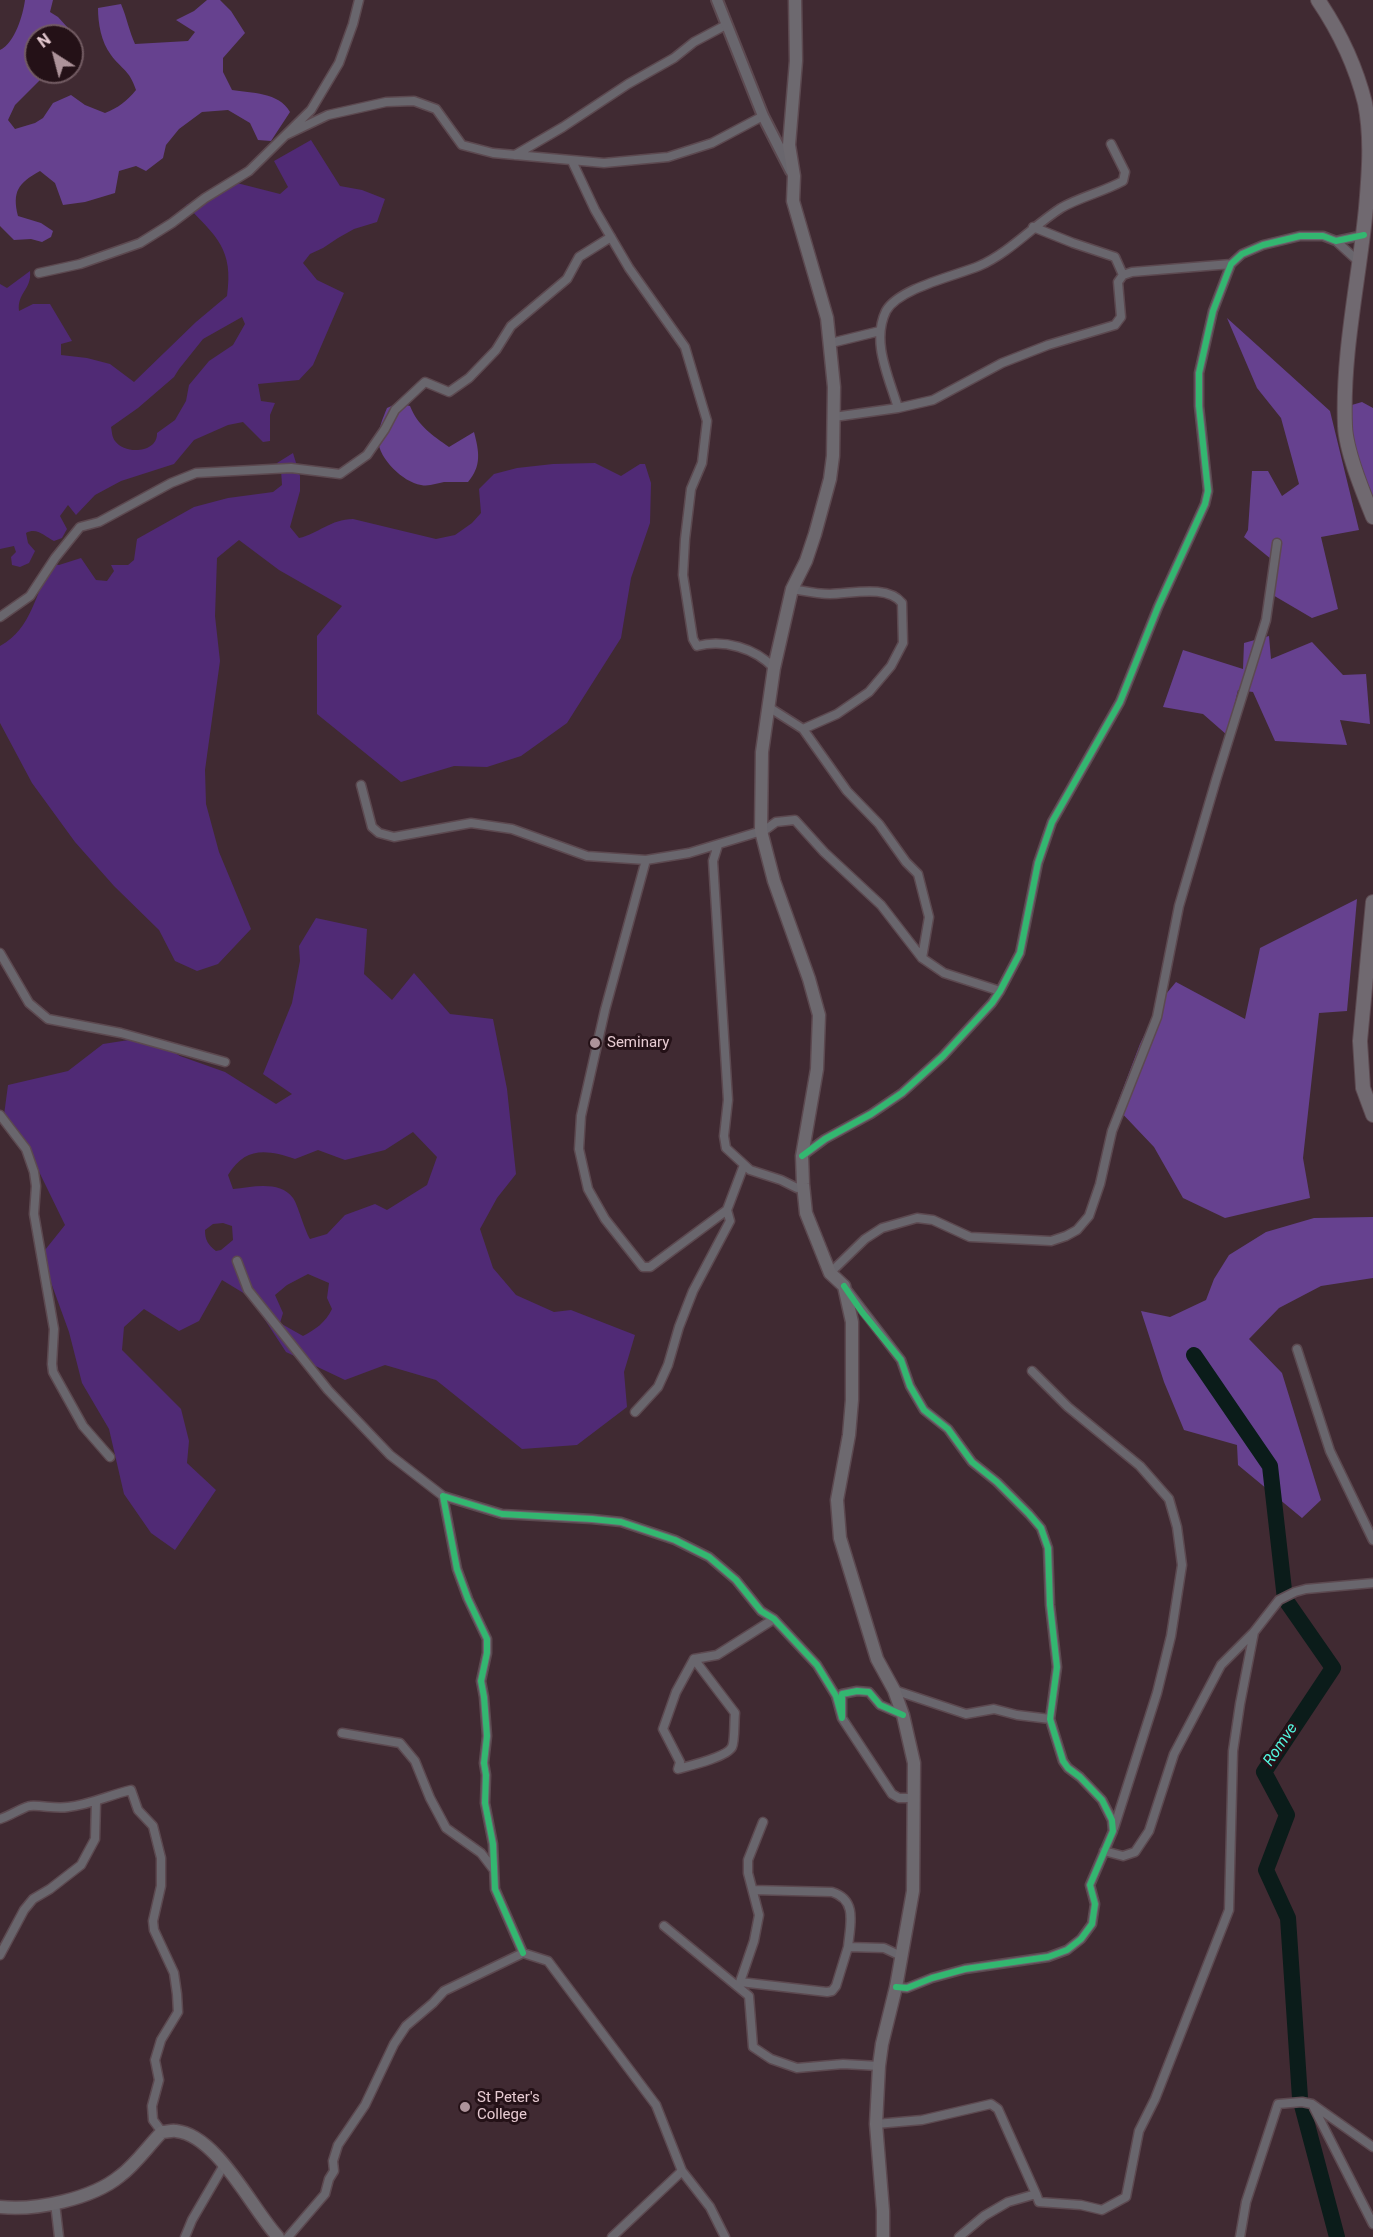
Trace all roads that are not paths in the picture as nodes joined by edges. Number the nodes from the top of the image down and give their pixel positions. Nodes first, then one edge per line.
1 (359, 0) edge
2 (717, 0) edge
3 (795, 0) edge
4 (1318, 0) edge
5 (726, 25) junction
6 (1369, 98) edge
7 (763, 116) junction
8 (286, 135) junction
9 (1111, 144) dead end
10 (514, 155) junction
11 (572, 161) junction
12 (794, 176) junction
13 (1033, 226) junction
14 (1364, 235) junction
15 (611, 237) junction
16 (1336, 241) junction
17 (1359, 262) junction
18 (1231, 264) junction
19 (39, 273) dead end
20 (1123, 276) junction
21 (880, 331) junction
22 (831, 343) junction
23 (898, 408) junction
24 (834, 417) junction
25 (1373, 517) edge
26 (1277, 543) dead end
27 (792, 590) junction
28 (0, 617) edge
29 (774, 668) junction
30 (770, 708) junction
31 (803, 729) junction
32 (362, 785) dead end
33 (760, 831) junction
34 (718, 845) junction
35 (646, 860) junction
36 (1373, 902) edge
37 (0, 953) edge
38 (922, 958) junction
39 (1000, 991) junction
40 (225, 1062) dead end
41 (0, 1115) edge
42 (1373, 1115) edge
43 (802, 1156) junction
44 (744, 1165) junction
45 (803, 1184) junction
46 (727, 1210) junction
47 (237, 1261) dead end
48 (830, 1273) junction
49 (844, 1286) junction
50 (1297, 1349) dead end
51 (1032, 1371) dead end
52 (635, 1412) dead end
53 (110, 1458) dead end
54 (443, 1496) junction
55 (1373, 1540) edge
56 (1373, 1583) edge
57 (774, 1619) junction
58 (1254, 1632) junction
59 (694, 1659) junction
60 (894, 1690) junction
61 (903, 1715) junction
62 (842, 1718) junction
63 (1050, 1719) junction
64 (342, 1732) dead end
65 (912, 1798) junction
66 (96, 1802) junction
67 (0, 1820) edge
68 (763, 1822) dead end
69 (1113, 1831) junction
70 (1104, 1851) junction
71 (494, 1870) junction
72 (753, 1890) junction
73 (664, 1926) dead end
74 (848, 1947) junction
75 (523, 1953) junction
76 (0, 1954) edge
77 (901, 1956) junction
78 (740, 1982) junction
79 (896, 1987) junction
80 (749, 1996) junction
81 (879, 2066) junction
82 (1312, 2104) junction
83 (876, 2124) junction
84 (162, 2132) junction
85 (1373, 2147) edge
86 (224, 2165) junction
87 (682, 2171) junction
88 (1036, 2194) junction
89 (55, 2203) junction
90 (0, 2206) edge
91 (1373, 2224) edge
92 (58, 2237) edge
93 (185, 2237) edge
94 (278, 2237) edge
95 (288, 2237) edge
96 (612, 2237) edge
97 (725, 2237) edge
98 (883, 2237) edge
99 (959, 2237) edge
100 (1240, 2237) edge

1 - 8 street
2 - 5 street
3 - 12 main road
4 - 6 highway
5 - 7 street
5 - 10 street
6 - 14 highway
7 - 11 street
7 - 12 street
8 - 10 street
8 - 19 street
9 - 13 street
10 - 11 street
11 - 15 street
12 - 22 main road
13 - 20 street
13 - 21 street
14 - 16 street
14 - 17 highway
15 - 28 street
15 - 29 street
16 - 17 street
16 - 18 street
17 - 25 highway
18 - 20 street
18 - 39 street
20 - 23 street
21 - 22 street
21 - 23 street
22 - 24 main road
23 - 24 street
24 - 27 main road
26 - 48 street
27 - 29 main road
27 - 31 street
29 - 30 main road
30 - 31 street
30 - 33 main road
31 - 38 street
32 - 35 street
33 - 34 street
33 - 38 street
33 - 43 main road
34 - 35 street
34 - 44 street
35 - 46 street
36 - 42 highway
37 - 40 street
38 - 39 street
39 - 43 street
41 - 53 street
43 - 45 main road
44 - 45 street
44 - 46 street
45 - 48 main road
46 - 52 street
47 - 54 street
48 - 49 main road
49 - 60 main road
49 - 63 street
50 - 55 street
51 - 69 street
54 - 57 street
54 - 71 street
56 - 58 street
57 - 59 street
57 - 62 street
58 - 70 street
58 - 88 street
59 - 59 street
60 - 61 main road
60 - 63 street
61 - 62 street
61 - 65 main road
62 - 65 street
63 - 69 street
64 - 71 street
65 - 77 main road
66 - 67 street
66 - 76 street
66 - 84 street
68 - 72 street
69 - 70 street
70 - 79 street
71 - 75 street
72 - 74 street
72 - 78 street
73 - 80 street
74 - 77 street
74 - 78 street
75 - 87 street
75 - 95 street
77 - 79 main road
78 - 80 street
79 - 81 main road
80 - 81 street
81 - 83 main road
82 - 85 street
82 - 91 street
82 - 100 street
83 - 88 street
83 - 98 main road
84 - 86 main road
84 - 89 main road
86 - 93 street
86 - 94 main road
87 - 96 street
87 - 97 street
88 - 99 street
89 - 90 main road
89 - 92 street

